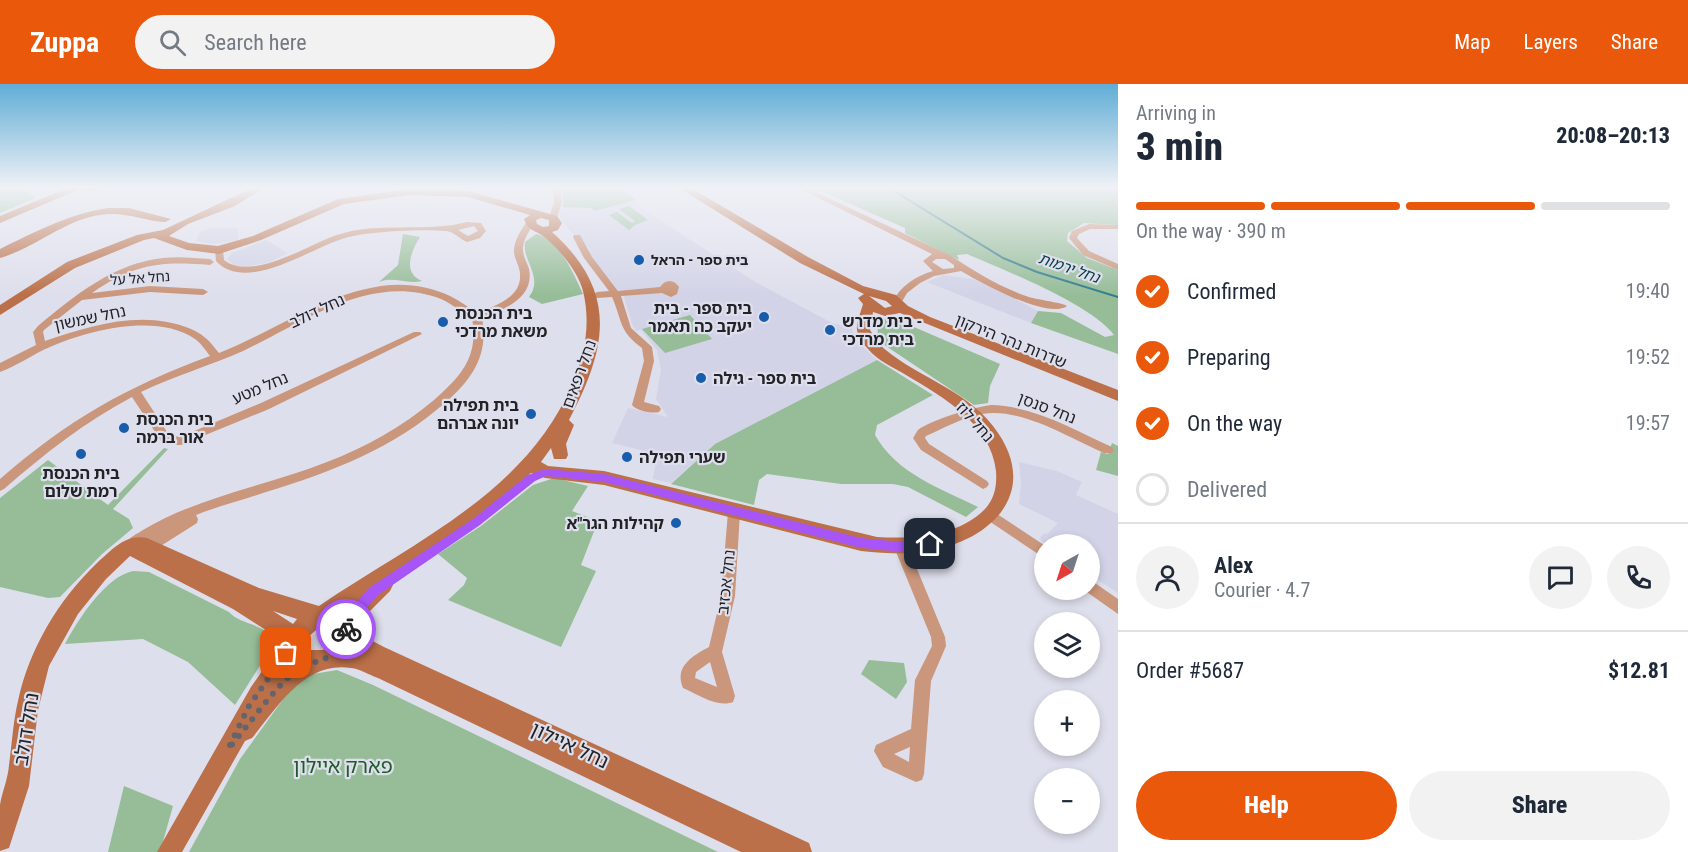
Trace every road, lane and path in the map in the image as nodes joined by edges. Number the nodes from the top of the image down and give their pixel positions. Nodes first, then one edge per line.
1 (67, 224) edge
2 (77, 224) edge
3 (127, 224) edge
4 (140, 224) edge
5 (170, 224) joint
6 (288, 224) edge
7 (540, 224) edge
8 (540, 224) edge
9 (543, 224) edge
10 (544, 224) edge
11 (732, 224) edge
12 (744, 224) edge
13 (875, 224) edge
14 (1118, 227) edge
15 (451, 229) dead end
16 (150, 231) junction
17 (577, 237) dead end
18 (113, 241) junction
19 (178, 241) junction
20 (519, 241) junction
21 (918, 245) junction
22 (219, 250) junction
23 (0, 254) edge
24 (943, 256) junction
25 (0, 260) edge
26 (210, 262) dead end
27 (928, 262) junction
28 (958, 265) junction
29 (1118, 267) edge
30 (948, 272) junction
31 (981, 278) junction
32 (663, 290) dead end
33 (203, 292) dead end
34 (615, 294) junction
35 (597, 295) junction
36 (79, 298) junction
37 (0, 299) edge
38 (874, 299) junction
39 (1062, 306) dead end
40 (893, 308) junction
41 (0, 311) edge
42 (477, 317) junction
43 (863, 328) junction
44 (417, 334) dead end
45 (41, 345) junction
46 (218, 357) junction
47 (0, 368) edge
48 (135, 391) junction
49 (1118, 396) edge
50 (1118, 403) edge
51 (654, 409) dead end
52 (972, 413) junction
53 (1108, 450) dead end
54 (534, 455) junction
55 (555, 464) junction
56 (983, 484) dead end
57 (0, 486) edge
58 (225, 502) junction
59 (734, 512) junction
60 (991, 514) junction
61 (1034, 545) edge
62 (901, 547) junction
63 (141, 548) junction
64 (1100, 593) edge
65 (1118, 607) edge
66 (322, 616) junction
67 (345, 626) junction
68 (297, 640) junction
69 (715, 652) dead end
70 (324, 659) junction
71 (919, 734) dead end
72 (228, 749) junction
73 (0, 839) edge
74 (169, 852) edge
75 (768, 852) edge
76 (800, 852) edge

1 - 23 street
2 - 25 street
3 - 18 street
4 - 16 street, נחל רפאים
5 - 16 street
5 - 19 street
6 - 22 street, נחל רפאים
7 - 20 street
8 - 20 street
9 - 54 street, נחל רפאים
10 - 35 street, נחל רפאים
11 - 38 street
12 - 38 street
13 - 21 street
14 - 29 street
15 - 22 street
16 - 18 street
16 - 19 street, נחל רפאים
16 - 41 street
17 - 34 street
18 - 37 street
19 - 22 street, נחל רפאים
20 - 42 street
21 - 24 street
21 - 27 street
24 - 27 street
24 - 28 street
26 - 36 street
27 - 30 street
27 - 38 street
28 - 30 street
28 - 31 street
30 - 31 street
30 - 40 street
31 - 39 street
32 - 34 street
33 - 36 street, נחל אל על
34 - 35 street
34 - 51 street
35 - 55 street, נחל רפאים
36 - 45 street
38 - 40 street
38 - 43 street
40 - 43 street
40 - 49 street, שדרות נהר הירקון
40 - 50 street, שדרות נהר הירקון
42 - 46 street, נחל דולב
42 - 58 street, נחל דולב
43 - 52 street, נחל לוז
44 - 48 street, נחל מטע
45 - 46 street, נחל שמשון
45 - 47 street, נחל שמשון
46 - 48 street, נחל דולב
48 - 57 street, נחל דולב
52 - 53 street, נחל סנסן
52 - 56 street, נחל סנסן
52 - 60 street, נחל לוז
54 - 55 street, נחל לוז
54 - 55 street
54 - 66 street, נחל רפאים
55 - 59 street, נחל לוז
55 - 67 street
58 - 63 street, נחל דולב
58 - 63 street, נחל דולב
59 - 62 street, נחל לוז
59 - 69 street, נחל אכזיב
60 - 61 street
60 - 62 street, נחל לוז
62 - 71 street
63 - 66 street
63 - 68 street
63 - 73 street, נחל דולב
64 - 65 street
66 - 67 street
66 - 68 street
67 - 70 street
67 - 76 street, נחל איילון
68 - 70 street
68 - 72 street
70 - 72 street
70 - 75 street, נחל איילון
72 - 74 street

